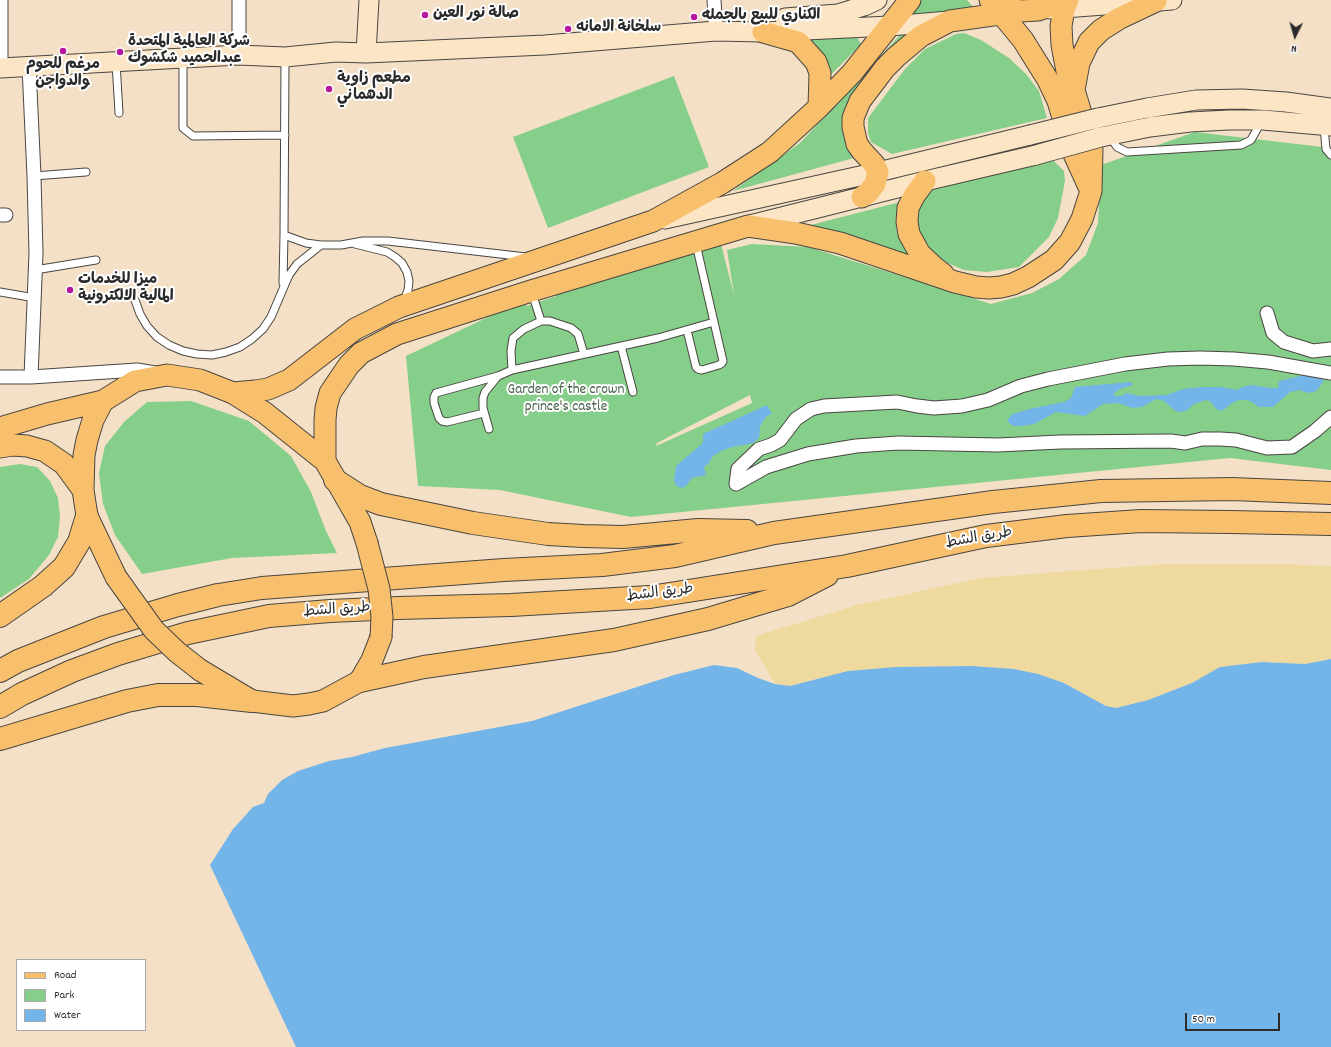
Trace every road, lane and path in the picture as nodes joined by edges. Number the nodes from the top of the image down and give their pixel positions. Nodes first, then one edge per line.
1 (1, 0) edge
2 (240, 0) edge
3 (369, 0) edge
4 (714, 0) edge
5 (877, 0) edge
6 (910, 0) edge
7 (1164, 1) edge
8 (1116, 2) edge
9 (1063, 3) edge
10 (1008, 7) edge
11 (950, 21) junction
12 (890, 26) junction
13 (716, 31) junction
14 (763, 32) junction
15 (366, 53) junction
16 (239, 55) junction
17 (285, 57) junction
18 (183, 58) junction
19 (116, 62) junction
20 (29, 66) junction
21 (0, 68) edge
22 (1074, 90) junction
23 (819, 107) junction
24 (119, 113) dead end
25 (1263, 120) junction
26 (1329, 120) edge
27 (285, 135) junction
28 (1105, 136) junction
29 (1331, 155) edge
30 (86, 172) dead end
31 (878, 172) junction
32 (34, 176) junction
33 (925, 181) junction
34 (1091, 191) junction
35 (862, 197) junction
36 (653, 221) junction
37 (748, 226) junction
38 (284, 235) junction
39 (695, 242) junction
40 (351, 243) junction
41 (321, 245) junction
42 (540, 259) junction
43 (96, 260) dead end
44 (35, 270) junction
45 (955, 282) junction
46 (283, 287) junction
47 (531, 291) junction
48 (0, 292) edge
49 (35, 298) junction
50 (135, 300) dead end
51 (399, 307) junction
52 (1267, 313) dead end
53 (541, 321) junction
54 (714, 322) junction
55 (687, 330) junction
56 (621, 346) junction
57 (1331, 350) edge
58 (584, 354) junction
59 (512, 370) junction
60 (1331, 373) edge
61 (167, 374) junction
62 (498, 376) junction
63 (0, 377) edge
64 (31, 377) junction
65 (633, 392) dead end
66 (233, 393) junction
67 (103, 401) junction
68 (484, 413) junction
69 (1331, 417) edge
70 (0, 428) edge
71 (489, 429) dead end
72 (0, 447) edge
73 (330, 471) junction
74 (83, 490) junction
75 (1331, 493) edge
76 (87, 516) junction
77 (1331, 524) edge
78 (774, 534) junction
79 (847, 566) junction
80 (0, 616) edge
81 (0, 670) edge
82 (360, 681) junction
83 (252, 701) junction
84 (0, 707) edge
85 (0, 739) edge

1 - 21 street
2 - 16 street
3 - 15 main road
4 - 13 street
5 - 13 main road
6 - 12 main road
7 - 8 main road
7 - 22 main road
8 - 9 main road
9 - 10 main road
9 - 22 main road
10 - 11 main road
10 - 34 main road
11 - 12 main road
11 - 31 main road
12 - 14 main road
12 - 23 main road
13 - 14 main road
13 - 15 main road
14 - 23 main road
15 - 17 main road
16 - 17 main road
16 - 18 main road
17 - 27 lane
18 - 19 main road
18 - 27 lane
19 - 20 main road
19 - 24 lane
20 - 21 main road
20 - 32 street
22 - 34 main road
23 - 36 main road
25 - 26 main road
25 - 28 main road
25 - 28 lane
26 - 29 lane
26 - 31 main road, bridge
27 - 38 lane
28 - 33 main road, bridge
30 - 32 lane
31 - 35 main road
31 - 36 main road
32 - 44 street
33 - 35 main road
33 - 45 main road
34 - 45 main road
35 - 37 main road
36 - 42 main road
37 - 39 main road
37 - 45 main road
38 - 41 lane
38 - 46 lane
39 - 47 main road
39 - 54 lane
40 - 41 lane
40 - 42 lane
40 - 51 lane
41 - 46 lane
42 - 51 main road
43 - 44 lane
44 - 49 street
46 - 50 lane
47 - 53 lane
47 - 73 main road
48 - 49 lane
49 - 64 street
51 - 66 main road
52 - 57 street
53 - 58 lane
53 - 59 lane
54 - 55 lane
54 - 55 lane
55 - 56 lane
56 - 58 lane
56 - 65 lane
58 - 59 lane
59 - 62 lane
60 - 69 street
61 - 64 street
61 - 66 main road
61 - 67 main road
62 - 68 lane
62 - 68 lane
63 - 64 street
66 - 73 main road
67 - 70 main road
67 - 74 main road
68 - 71 lane
72 - 74 main road
73 - 78 highway
73 - 82 main road, bridge
74 - 76 main road
75 - 78 highway, طريق الشط
76 - 80 highway
76 - 83 main road, bridge
77 - 79 highway, طريق الشط
78 - 81 highway, طريق الشط
79 - 82 highway
79 - 84 highway, طريق الشط
82 - 83 main road
83 - 85 highway

